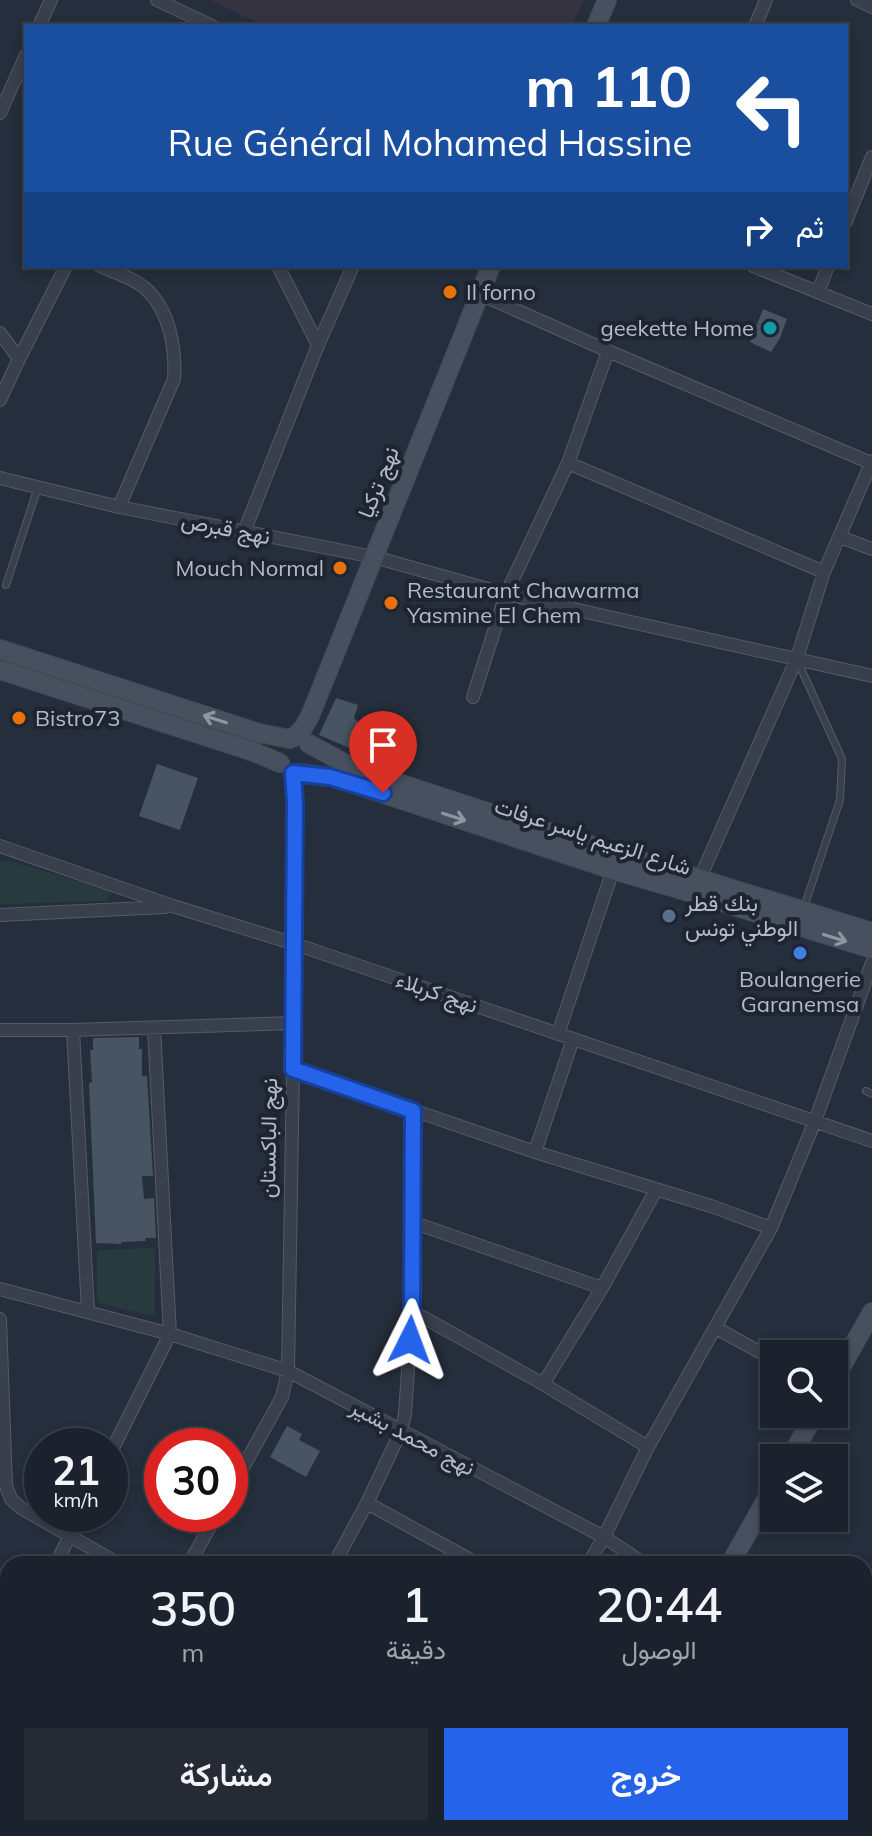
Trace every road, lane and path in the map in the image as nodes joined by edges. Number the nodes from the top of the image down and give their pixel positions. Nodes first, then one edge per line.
1 (51, 0) edge
2 (157, 0) edge
3 (607, 0) edge
4 (766, 0) edge
5 (857, 0) edge
6 (872, 7) edge
7 (183, 12) junction
8 (40, 24) edge
9 (178, 24) edge
10 (208, 24) edge
11 (597, 24) edge
12 (756, 24) edge
13 (24, 58) edge
14 (6, 81) edge
15 (0, 113) edge
16 (872, 157) edge
17 (848, 216) edge
18 (65, 268) edge
19 (104, 268) edge
20 (279, 268) edge
21 (352, 268) edge
22 (490, 268) edge
23 (758, 268) edge
24 (827, 268) edge
25 (818, 292) junction
26 (480, 294) junction
27 (872, 314) edge
28 (0, 333) edge
29 (318, 345) junction
30 (608, 351) junction
31 (19, 359) junction
32 (0, 400) edge
33 (872, 462) edge
34 (568, 463) junction
35 (0, 478) edge
36 (38, 487) junction
37 (119, 507) junction
38 (244, 532) junction
39 (840, 537) junction
40 (872, 549) edge
41 (374, 557) junction
42 (824, 572) junction
43 (6, 585) dead end
44 (506, 594) junction
45 (0, 649) edge
46 (797, 658) junction
47 (0, 670) edge
48 (872, 676) edge
49 (473, 697) dead end
50 (300, 740) junction
51 (291, 770) junction
52 (0, 846) edge
53 (613, 870) junction
54 (700, 878) junction
55 (173, 906) junction
56 (803, 910) junction
57 (0, 915) edge
58 (872, 932) edge
59 (295, 944) junction
60 (872, 949) edge
61 (872, 963) edge
62 (293, 1023) junction
63 (154, 1028) junction
64 (0, 1030) edge
65 (73, 1030) junction
66 (558, 1034) junction
67 (573, 1039) junction
68 (293, 1069) junction
69 (413, 1111) junction
70 (815, 1121) junction
71 (872, 1141) edge
72 (535, 1152) junction
73 (656, 1190) junction
74 (412, 1222) junction
75 (771, 1228) junction
76 (602, 1288) junction
77 (0, 1289) edge
78 (88, 1311) junction
79 (412, 1311) junction
80 (872, 1312) edge
81 (0, 1319) edge
82 (716, 1328) junction
83 (170, 1334) junction
84 (760, 1352) edge
85 (848, 1355) edge
86 (288, 1371) junction
87 (543, 1384) junction
88 (123, 1428) edge
89 (401, 1431) junction
90 (648, 1447) junction
91 (248, 1458) edge
92 (367, 1503) junction
93 (760, 1511) edge
94 (71, 1532) edge
95 (207, 1532) edge
96 (69, 1535) junction
97 (604, 1537) junction
98 (60, 1556) edge
99 (105, 1556) edge
100 (193, 1556) edge
101 (338, 1556) edge
102 (463, 1556) edge
103 (593, 1556) edge
104 (633, 1556) edge
105 (735, 1556) edge

1 - 8 street
2 - 7 street
3 - 11 main road
4 - 12 street
5 - 6 street
7 - 9 street
7 - 10 street
13 - 14 street
14 - 15 street
16 - 17 street
18 - 31 street
19 - 37 street
20 - 29 street
21 - 29 street
22 - 26 main road, نهج تركيا
23 - 25 street
24 - 25 street
25 - 27 street
26 - 30 street
26 - 41 main road, نهج تركيا
28 - 31 street
29 - 38 street
30 - 33 street
30 - 34 street
31 - 32 street
33 - 39 street
34 - 42 street
34 - 44 street
35 - 36 street, نهج قبرص
36 - 37 street, نهج قبرص
36 - 43 lane
37 - 38 street, نهج قبرص
38 - 41 street, نهج قبرص
39 - 40 street
39 - 42 street
41 - 44 street, نهج قبرص
41 - 50 main road, نهج تركيا
42 - 46 street
44 - 46 street, نهج قبرص
44 - 49 street
50 -> 45 main road, شارع الزعيم ياسر عرفات
46 - 48 street, نهج قبرص
46 - 54 street
46 - 56 lane
47 - 51 main road, شارع الزعيم ياسر عرفات
50 - 51 main road
50 - 51 main road
50 - 54 main road, شارع الزعيم ياسر عرفات
51 -> 53 main road, شارع الزعيم ياسر عرفات
51 - 59 street, نهج الباكستان
52 - 55 street, نهج كربلاء
53 -> 60 main road, شارع الزعيم ياسر عرفات
53 - 66 street
54 - 56 main road, شارع الزعيم ياسر عرفات
55 - 57 street
55 - 59 street, نهج كربلاء
56 - 58 main road, شارع الزعيم ياسر عرفات
59 - 62 street, نهج الباكستان
59 - 66 street, نهج كربلاء
61 - 70 street
62 - 63 street
62 - 68 street, نهج الباكستان
63 - 65 street
63 - 83 street
64 - 65 street
65 - 78 street
66 - 67 street, نهج كربلاء
67 - 70 street, نهج كربلاء
67 - 72 street
68 - 69 street
68 - 86 street, نهج الباكستان
69 - 72 street
69 - 74 street
70 - 71 street, نهج كربلاء
70 - 75 street
72 - 73 street
73 - 75 street
73 - 76 street
74 - 76 street
74 - 79 street
75 - 82 street
76 - 87 street
77 - 78 street, نهج محمد بشير
78 - 83 street, نهج محمد بشير
79 - 87 street
79 - 89 street
80 - 85 main road
81 - 96 street
82 - 84 street
82 - 90 street
83 - 86 street, نهج محمد بشير
83 - 88 street
86 - 89 street, نهج محمد بشير
86 - 91 street, نهج الباكستان
87 - 90 street
89 - 92 street
89 - 97 street, نهج محمد بشير
90 - 97 street
92 - 101 street
92 - 102 street
93 - 105 main road
94 - 96 street
95 - 100 street
96 - 98 street
96 - 99 street
97 - 103 street
97 - 104 street, نهج محمد بشير

